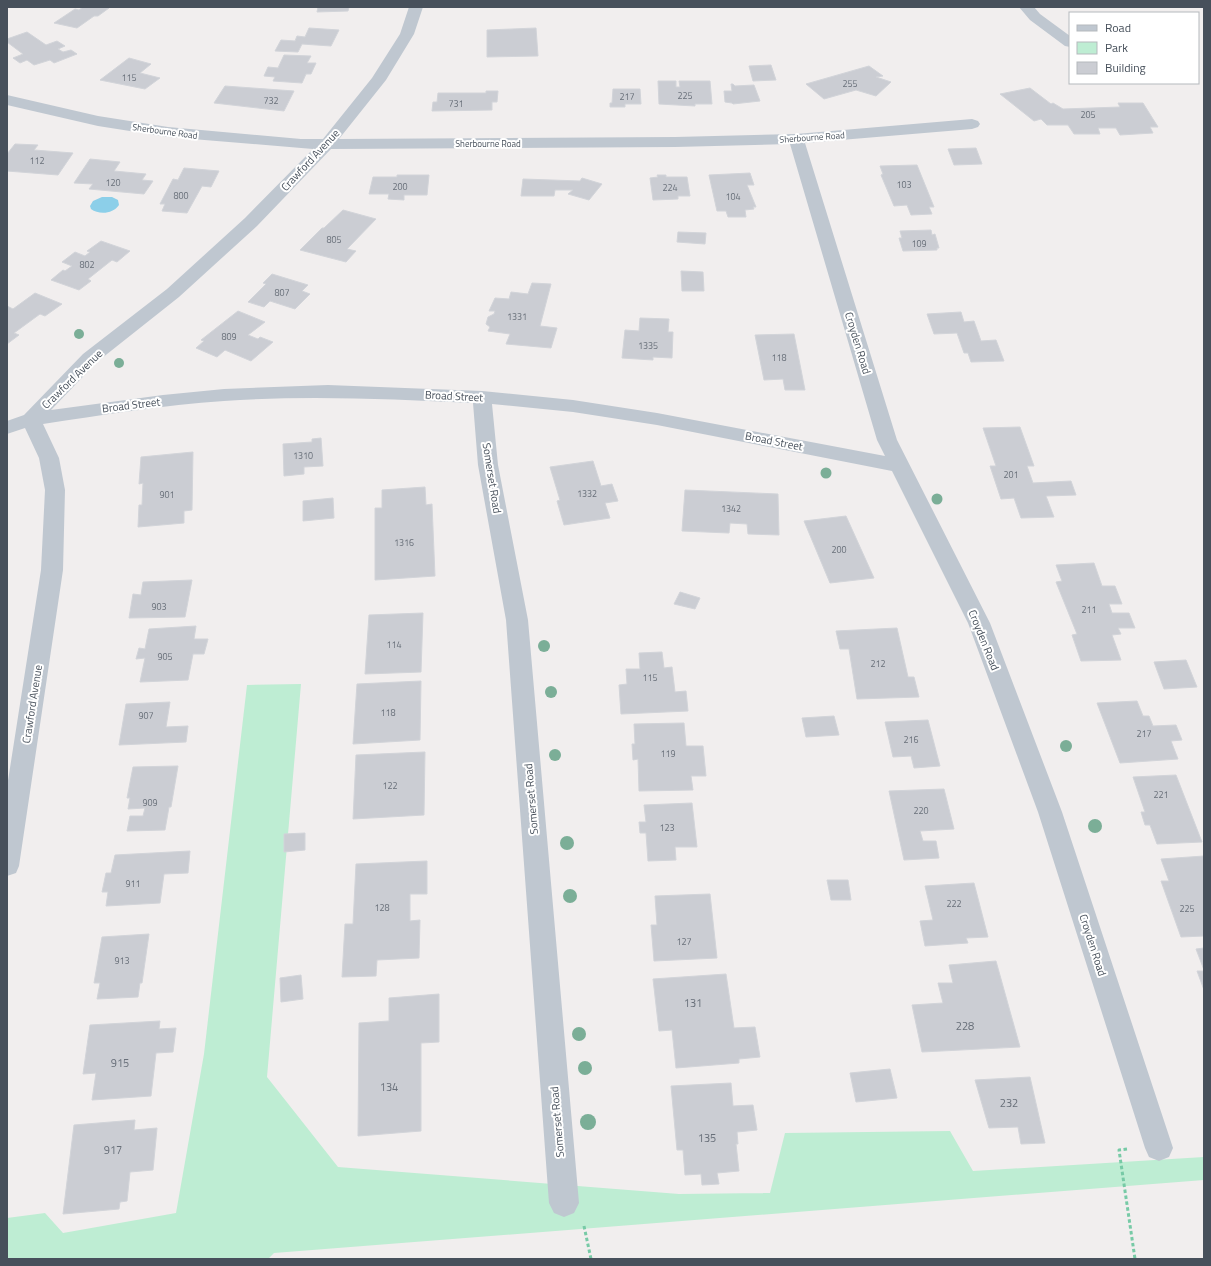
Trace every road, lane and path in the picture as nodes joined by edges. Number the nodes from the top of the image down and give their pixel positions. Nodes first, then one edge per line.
1 (416, 7) edge
2 (1026, 7) edge
3 (1069, 42) edge
4 (7, 100) edge
5 (972, 124) dead end
6 (796, 139) junction
7 (327, 144) junction
8 (482, 397) junction
9 (31, 419) junction
10 (7, 428) edge
11 (898, 465) junction
12 (7, 866) edge
13 (1158, 1146) joint
14 (564, 1204) dead end
15 (1135, 1259) edge

1 - 7 street, Crawford Avenue
2 - 3 street
4 - 7 street, Sherbourne Road
5 - 6 street, Sherbourne Road
6 - 7 street, Sherbourne Road
6 - 11 street, Croyden Road
7 - 9 street, Crawford Avenue
8 - 9 street, Broad Street
8 - 11 street, Broad Street
8 - 14 street, Somerset Road
9 - 10 street, Broad Street
9 - 12 street, Crawford Avenue
11 - 13 street, Croyden Road
13 - 15 path

